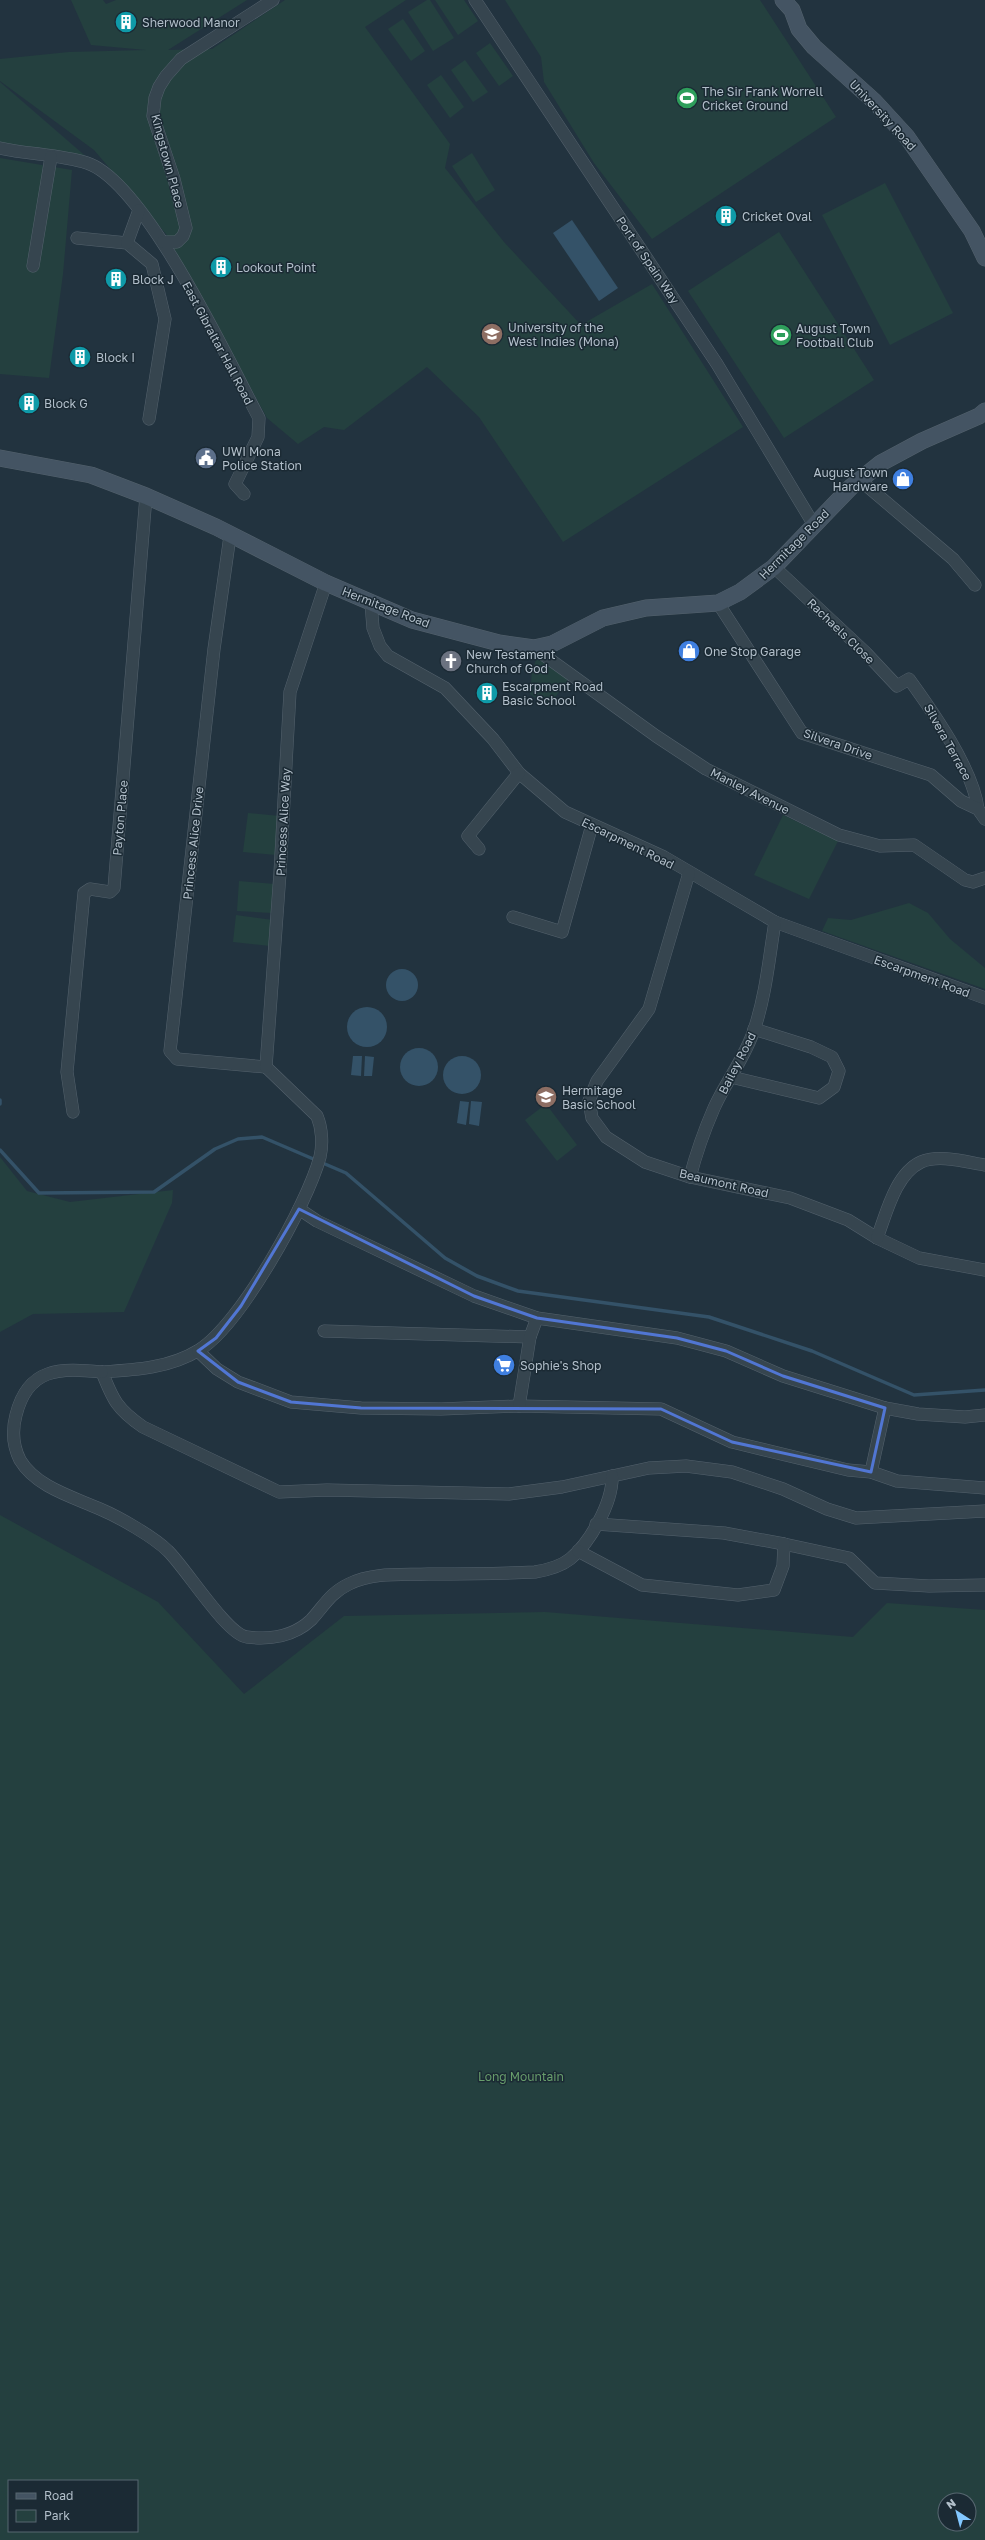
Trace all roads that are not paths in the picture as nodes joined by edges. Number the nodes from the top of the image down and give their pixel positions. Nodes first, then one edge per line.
1 (273, 0) edge
2 (475, 0) edge
3 (783, 0) edge
4 (0, 148) edge
5 (51, 157) junction
6 (139, 210) junction
7 (77, 238) dead end
8 (163, 242) junction
9 (127, 243) junction
10 (985, 258) edge
11 (33, 266) dead end
12 (985, 411) edge
13 (149, 420) dead end
14 (0, 458) edge
15 (860, 480) junction
16 (244, 494) dead end
17 (146, 496) junction
18 (814, 525) junction
19 (230, 536) junction
20 (774, 567) junction
21 (326, 583) junction
22 (975, 585) dead end
23 (371, 603) junction
24 (718, 603) junction
25 (534, 648) junction
26 (909, 679) joint
27 (520, 773) junction
28 (981, 814) edge
29 (592, 825) junction
30 (479, 849) dead end
31 (689, 873) junction
32 (985, 878) edge
33 (513, 917) dead end
34 (775, 922) junction
35 (985, 998) edge
36 (754, 1029) junction
37 (266, 1067) junction
38 (731, 1077) junction
39 (73, 1112) dead end
40 (985, 1165) edge
41 (690, 1177) junction
42 (299, 1209) junction
43 (877, 1238) junction
44 (985, 1270) edge
45 (537, 1318) junction
46 (324, 1330) dead end
47 (530, 1337) junction
48 (198, 1351) junction
49 (102, 1372) junction
50 (519, 1406) junction
51 (885, 1408) junction
52 (985, 1415) edge
53 (871, 1472) junction
54 (612, 1476) junction
55 (985, 1488) edge
56 (985, 1511) edge
57 (596, 1524) junction
58 (784, 1544) junction
59 (578, 1551) junction
60 (985, 1585) edge

1 - 8 street, Kingstown Place
2 - 18 street, Port of Spain Way
3 - 10 street, University Road
4 - 5 street, East Gibraltar Hall Road
5 - 6 street, East Gibraltar Hall Road
5 - 11 street
6 - 8 street, East Gibraltar Hall Road
6 - 9 street
7 - 9 street
8 - 16 street, East Gibraltar Hall Road
9 - 13 street
12 - 15 street, Hermitage Road
14 - 17 street, Hermitage Road
15 - 18 street, Hermitage Road
15 - 22 street
17 - 19 street, Hermitage Road
17 - 39 street, Payton Place
18 - 20 street, Hermitage Road
19 - 21 street, Hermitage Road
19 - 37 street, Princess Alice Drive
20 - 24 street, Hermitage Road
20 - 26 street, Rachaels Close
21 - 23 street, Hermitage Road
21 - 37 street, Princess Alice Way
23 - 25 street, Hermitage Road
23 - 27 street, Escarpment Road
24 - 25 street, Hermitage Road
24 - 28 street, Silvera Drive
25 - 32 street, Manley Avenue
26 - 28 street, Silvera Terrace
27 - 29 street, Escarpment Road
27 - 30 street
29 - 31 street, Escarpment Road
29 - 33 street
31 - 34 street, Escarpment Road
31 - 41 street, Beaumont Road
34 - 35 street, Escarpment Road
34 - 36 street, Bailey Road
36 - 38 street, Bailey Road
36 - 38 street
37 - 42 street
38 - 41 street, Bailey Road
40 - 43 street
41 - 43 street, Beaumont Road
42 - 45 street
42 - 48 street
43 - 44 street, Beaumont Road
45 - 47 street
45 - 51 street
46 - 47 street
47 - 50 street
48 - 49 street
48 - 50 street
49 - 54 street
49 - 59 street
50 - 53 street
51 - 52 street
51 - 53 street
53 - 55 street
54 - 56 street
54 - 57 street
57 - 58 street
57 - 59 street
58 - 59 street
58 - 60 street

